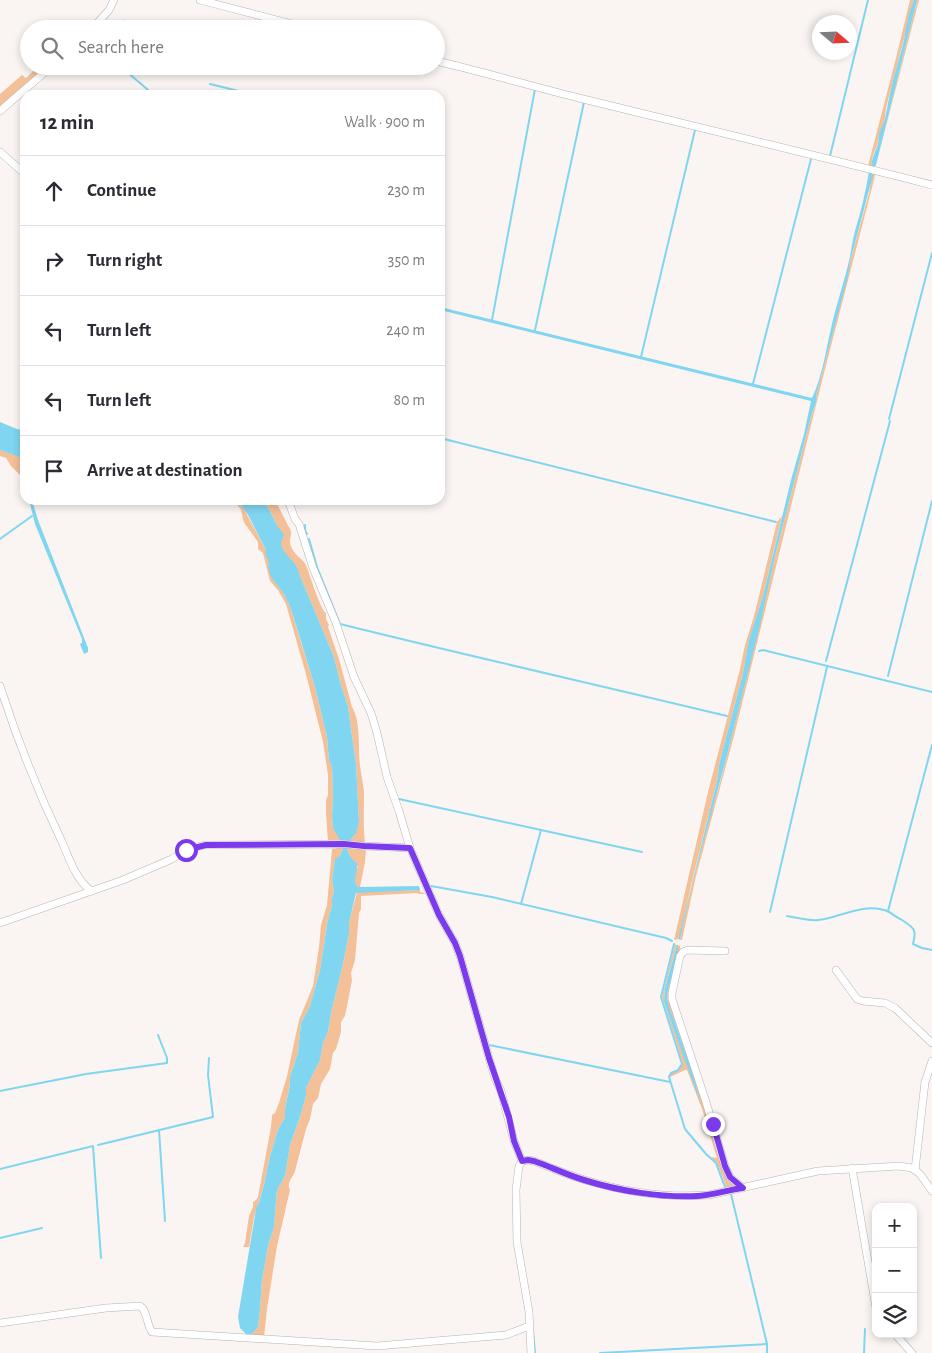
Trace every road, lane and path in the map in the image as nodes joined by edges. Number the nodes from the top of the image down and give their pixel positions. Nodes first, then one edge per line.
1 (114, 0) edge
2 (200, 0) edge
3 (100, 20) edge
4 (277, 20) edge
5 (445, 63) edge
6 (42, 75) edge
7 (24, 90) edge
8 (20, 94) edge
9 (0, 111) edge
10 (0, 152) edge
11 (20, 170) edge
12 (932, 185) edge
13 (290, 505) edge
14 (0, 686) edge
15 (410, 848) junction
16 (91, 891) junction
17 (0, 923) edge
18 (725, 951) dead end
19 (836, 970) dead end
20 (932, 1043) edge
21 (932, 1061) edge
22 (522, 1161) junction
23 (852, 1168) junction
24 (915, 1170) junction
25 (743, 1188) junction
26 (932, 1191) edge
27 (873, 1293) edge
28 (0, 1323) edge
29 (529, 1326) junction
30 (899, 1338) edge
31 (532, 1353) edge
32 (912, 1353) edge

1 - 3 street
2 - 4 street
5 - 12 street
6 - 7 street
8 - 9 street
10 - 11 street
13 - 15 street
14 - 16 street
15 - 16 street
15 - 22 street
16 - 17 street
18 - 25 street
19 - 20 street
21 - 24 street
22 - 25 street
22 - 29 street
23 - 24 street
23 - 25 street
23 - 27 street
24 - 26 street
28 - 29 street
29 - 31 street
30 - 32 street

